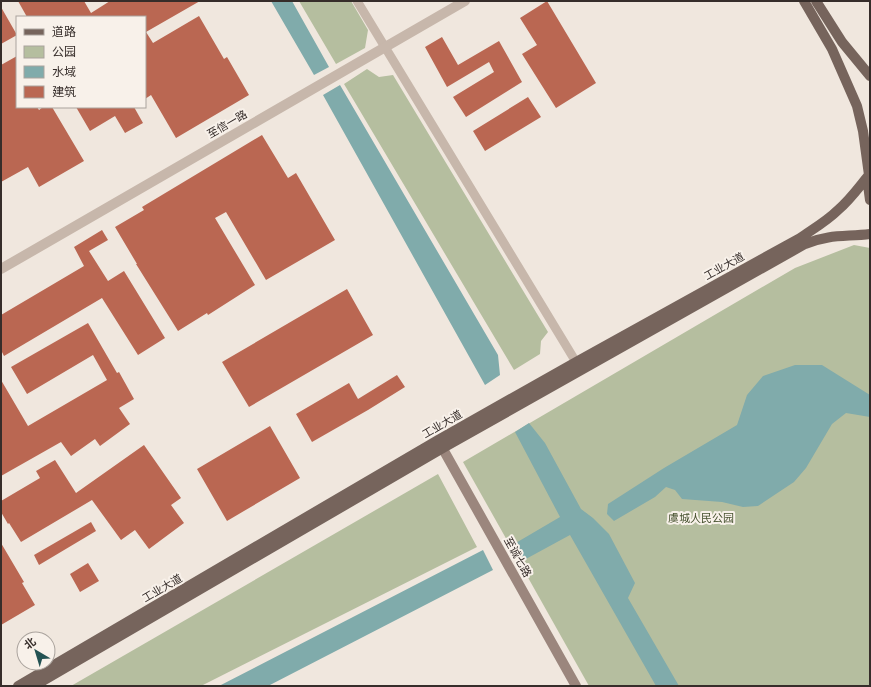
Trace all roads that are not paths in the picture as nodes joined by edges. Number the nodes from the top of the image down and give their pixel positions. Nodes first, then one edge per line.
1 (357, 1) edge
2 (465, 1) edge
3 (805, 1) edge
4 (816, 1) edge
5 (385, 47) junction
6 (870, 76) edge
7 (869, 174) edge
8 (870, 200) edge
9 (870, 234) edge
10 (1, 269) edge
11 (576, 362) junction
12 (440, 444) junction
13 (18, 686) edge
14 (34, 686) edge
15 (576, 686) edge

1 - 5 street
2 - 5 street, 至信一路
3 - 7 main road
4 - 6 main road
5 - 10 street, 至信一路
5 - 11 street
7 - 8 main road
7 - 11 main road, 工业大道
9 - 12 main road
11 - 12 main road, 工业大道
12 - 13 main road, 工业大道
12 - 14 main road
12 - 15 main road, 至诚七路

